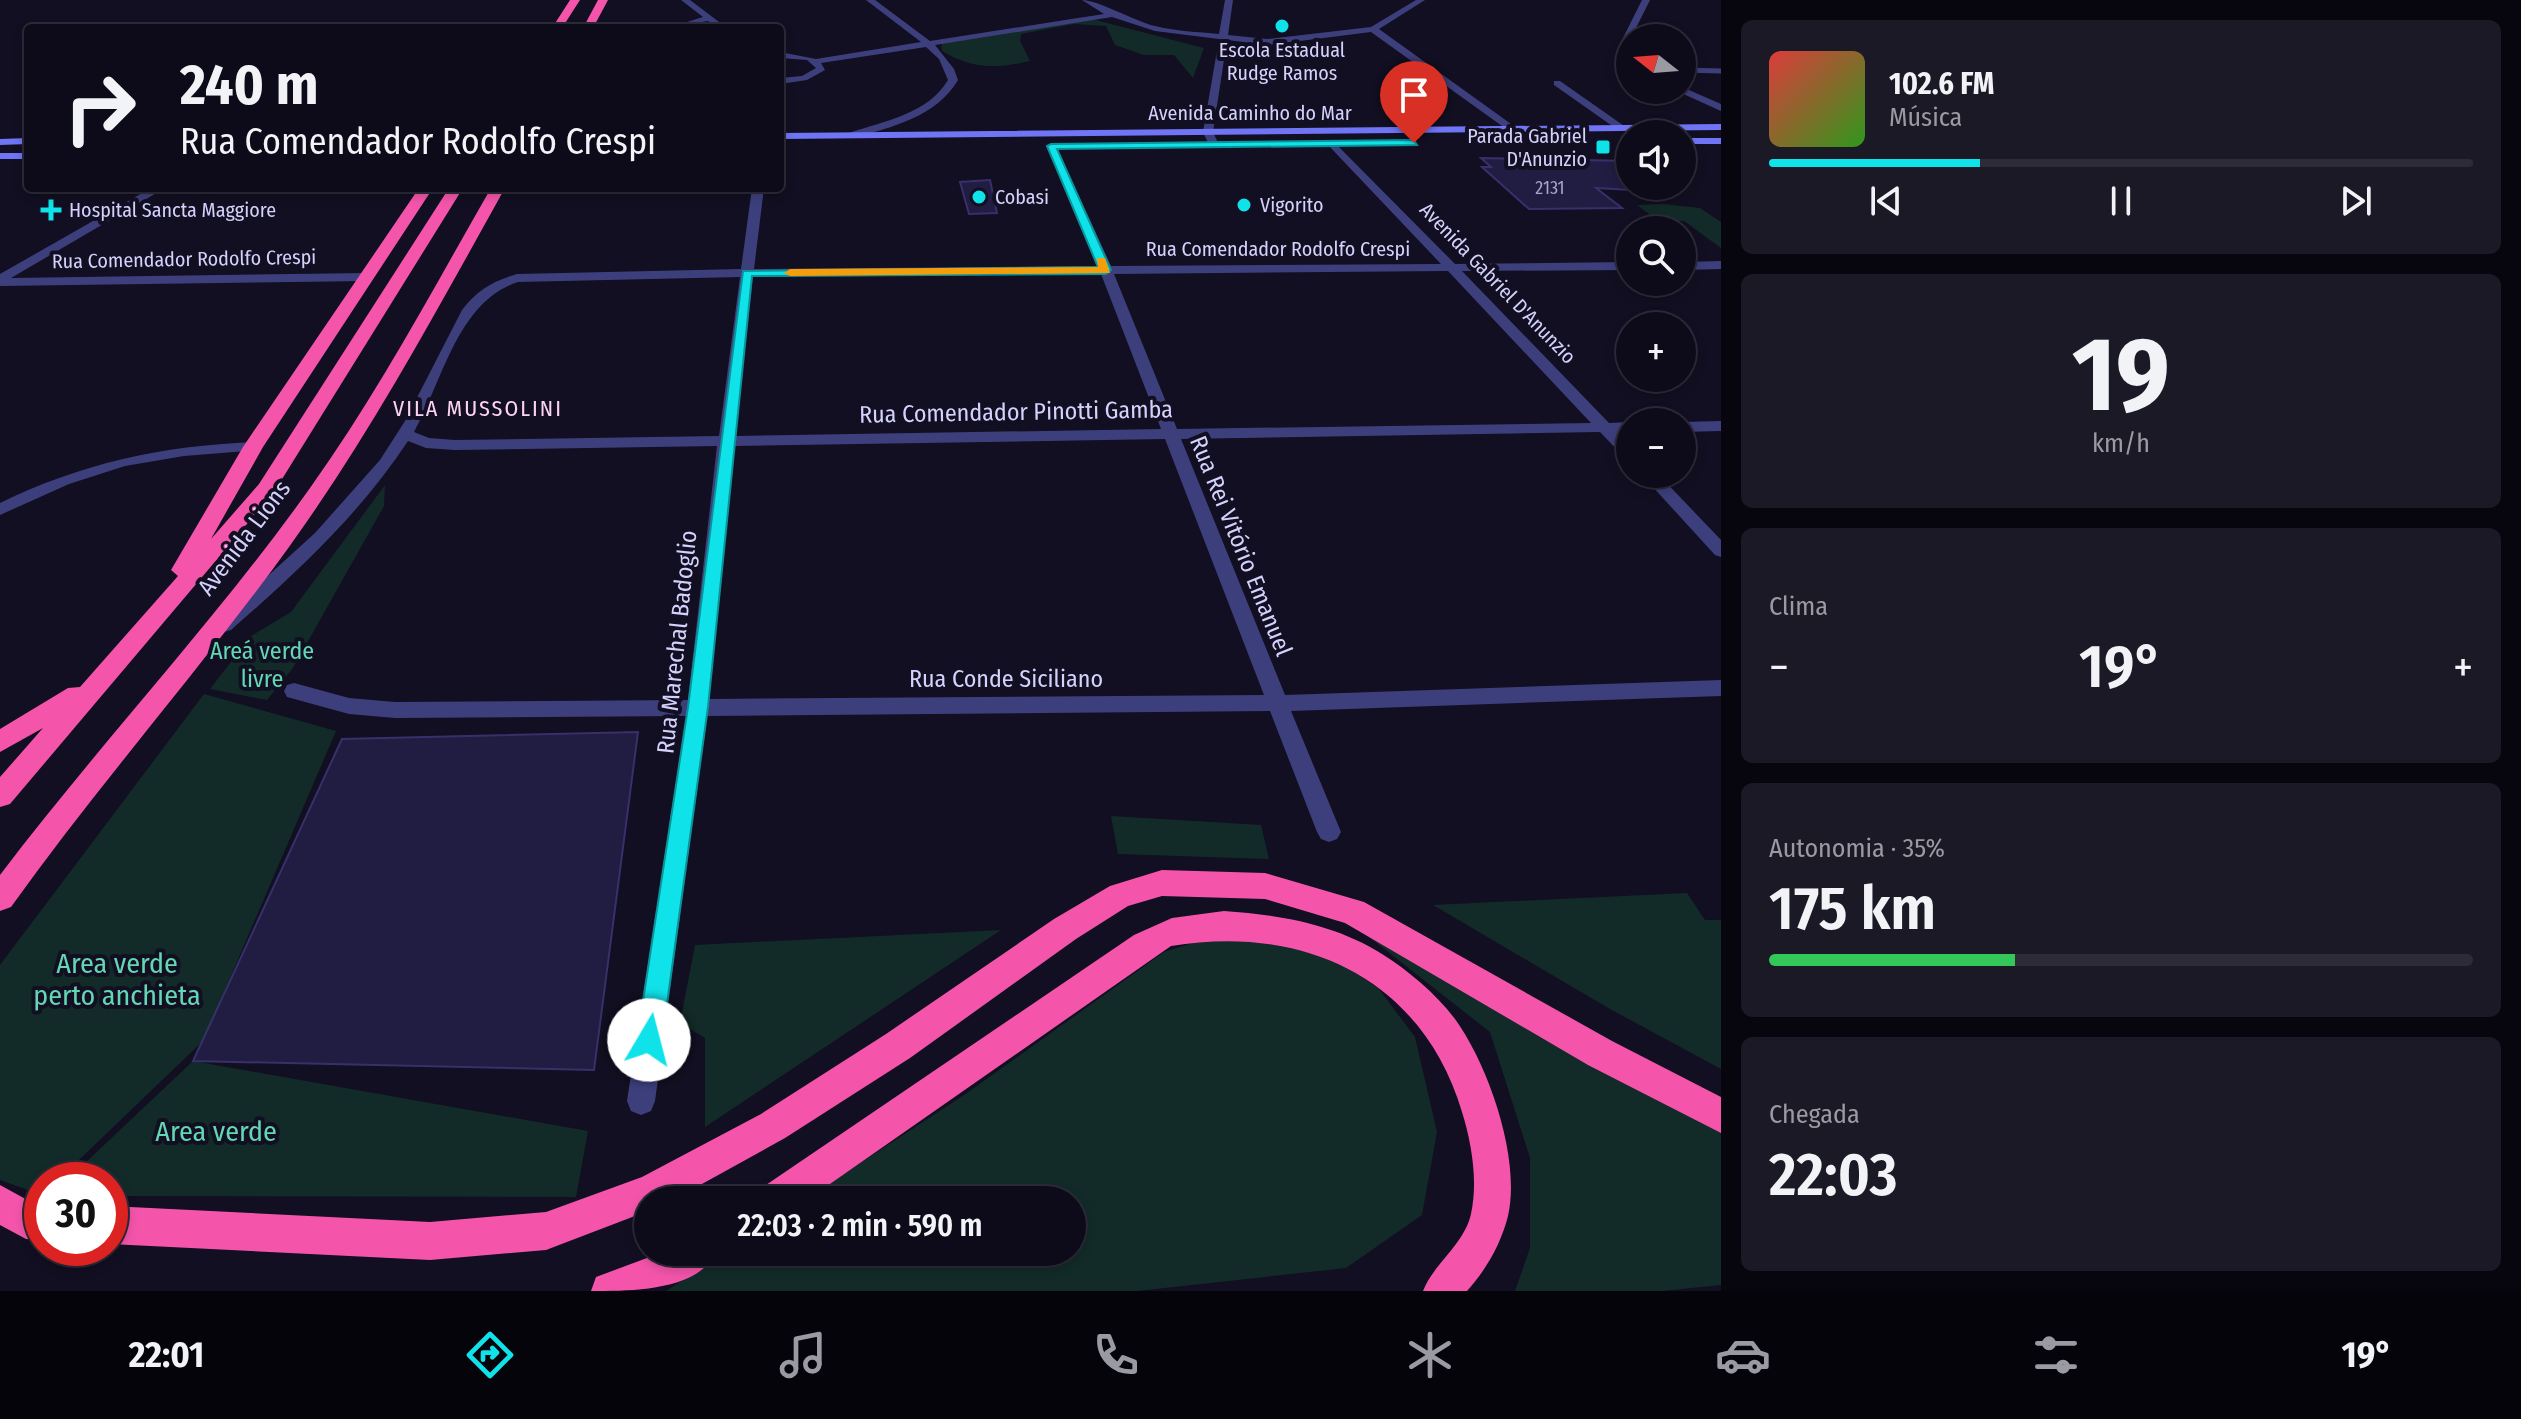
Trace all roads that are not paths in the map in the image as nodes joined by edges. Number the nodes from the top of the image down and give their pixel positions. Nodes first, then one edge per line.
1 (575, 0) edge
2 (603, 0) edge
3 (610, 0) edge
4 (685, 0) edge
5 (870, 0) edge
6 (1086, 0) edge
7 (1229, 0) edge
8 (1421, 0) edge
9 (1646, 0) edge
10 (607, 14) dead end
11 (1112, 15) junction
12 (710, 18) junction
13 (560, 24) edge
14 (590, 24) edge
15 (687, 24) edge
16 (718, 24) edge
17 (1634, 24) edge
18 (1373, 29) junction
19 (1223, 39) junction
20 (927, 44) junction
21 (784, 56) edge
22 (817, 61) junction
23 (1696, 71) edge
24 (1720, 72) edge
25 (784, 80) edge
26 (1557, 83) dead end
27 (1696, 96) edge
28 (1721, 108) edge
29 (1616, 124) edge
30 (1696, 127) edge
31 (1721, 127) edge
32 (1616, 128) edge
33 (1513, 129) junction
34 (1208, 132) junction
35 (853, 135) junction
36 (784, 136) edge
37 (24, 141) edge
38 (1696, 141) edge
39 (1721, 141) edge
40 (0, 142) edge
41 (1384, 143) dead end
42 (1414, 143) dead end
43 (1429, 143) dead end
44 (1444, 143) dead end
45 (1288, 144) dead end
46 (1303, 144) dead end
47 (1333, 144) junction
48 (1369, 144) dead end
49 (1214, 145) junction
50 (1051, 146) junction
51 (784, 149) edge
52 (0, 156) edge
53 (24, 156) edge
54 (152, 192) edge
55 (423, 192) edge
56 (454, 192) edge
57 (496, 192) edge
58 (757, 192) edge
59 (1721, 265) edge
60 (1616, 266) edge
61 (1696, 266) edge
62 (1452, 267) junction
63 (1106, 270) junction
64 (747, 273) junction
65 (368, 277) junction
66 (0, 280) edge
67 (1721, 426) edge
68 (1696, 427) edge
69 (1605, 428) junction
70 (1616, 428) edge
71 (405, 434) junction
72 (1171, 434) junction
73 (1616, 439) edge
74 (726, 441) junction
75 (253, 447) junction
76 (1662, 488) edge
77 (0, 510) edge
78 (1721, 551) edge
79 (150, 621) junction
80 (202, 643) junction
81 (104, 674) junction
82 (1721, 688) edge
83 (294, 691) dead end
84 (1278, 703) junction
85 (698, 707) junction
86 (0, 742) edge
87 (0, 796) edge
88 (1329, 832) dead end
89 (0, 898) edge
90 (641, 1101) dead end
91 (1721, 1116) edge
92 (796, 1186) edge
93 (0, 1203) edge
94 (24, 1219) edge
95 (128, 1226) edge
96 (676, 1266) edge
97 (610, 1291) edge
98 (1442, 1291) edge

1 - 13 highway
2 - 14 highway
3 - 10 highway
4 - 12 street
5 - 20 street
6 - 11 street
7 - 19 street
8 - 18 street
9 - 17 street
11 - 19 street
11 - 20 street
12 - 15 street
12 - 16 street
18 - 19 street
18 - 33 street
19 - 34 street
20 - 22 street
20 - 35 street
21 - 22 street
22 - 25 street
23 - 24 lane
26 - 29 street
27 - 28 street
30 - 31 main road, Avenida Caminho do Mar
32 - 33 main road, Avenida Caminho do Mar
33 - 34 main road, Avenida Caminho do Mar
34 - 35 main road, Avenida Caminho do Mar
34 - 49 street
35 - 36 main road, Avenida Caminho do Mar
37 - 40 main road
38 - 39 main road
41 - 42 main road
43 - 44 main road
45 - 49 main road, Avenida Caminho do Mar
46 - 47 main road, Avenida Caminho do Mar
47 - 48 main road, Avenida Caminho do Mar
47 - 62 street, Avenida Gabriel D'Anunzio
49 - 50 main road, Avenida Caminho do Mar
50 - 51 main road, Avenida Caminho do Mar
50 - 63 street, Rua Rei Vitório Emanuel
52 - 53 main road
54 - 66 street
55 - 65 highway
56 - 79 highway, Avenida Lions
57 - 80 highway, Avenida Lions
58 - 64 street, Rua Marechal Badoglio
59 - 61 street
60 - 62 street, Rua Comendador Rodolfo Crespi
62 - 63 street, Rua Comendador Rodolfo Crespi
62 - 69 street, Avenida Gabriel D'Anunzio
63 - 64 street, Rua Comendador Rodolfo Crespi
63 - 72 street, Rua Rei Vitório Emanuel
64 - 71 street, Rua Comendador Rodolfo Crespi
64 - 74 street, Rua Marechal Badoglio
65 - 66 street, Rua Comendador Rodolfo Crespi
65 - 75 highway
67 - 68 street
69 - 70 street, Rua Comendador Pinotti Gamba
69 - 72 street, Rua Comendador Pinotti Gamba
69 - 73 street, Avenida Gabriel D'Anunzio
71 - 74 street, Rua Comendador Pinotti Gamba
71 - 80 street
72 - 74 street, Rua Comendador Pinotti Gamba
72 - 84 street, Rua Rei Vitório Emanuel
74 - 85 street, Rua Marechal Badoglio
75 - 77 street
75 - 79 highway
76 - 78 street
79 - 81 highway, Avenida Lions
80 - 89 highway, Avenida Lions
81 - 86 highway
81 - 87 highway, Avenida Lions
82 - 84 street, Rua Conde Siciliano
83 - 85 street, Rua Conde Siciliano
84 - 85 street, Rua Conde Siciliano
84 - 88 street, Rua Rei Vitório Emanuel
85 - 90 street, Rua Marechal Badoglio
91 - 95 highway
92 - 98 highway
93 - 94 highway
96 - 97 highway

